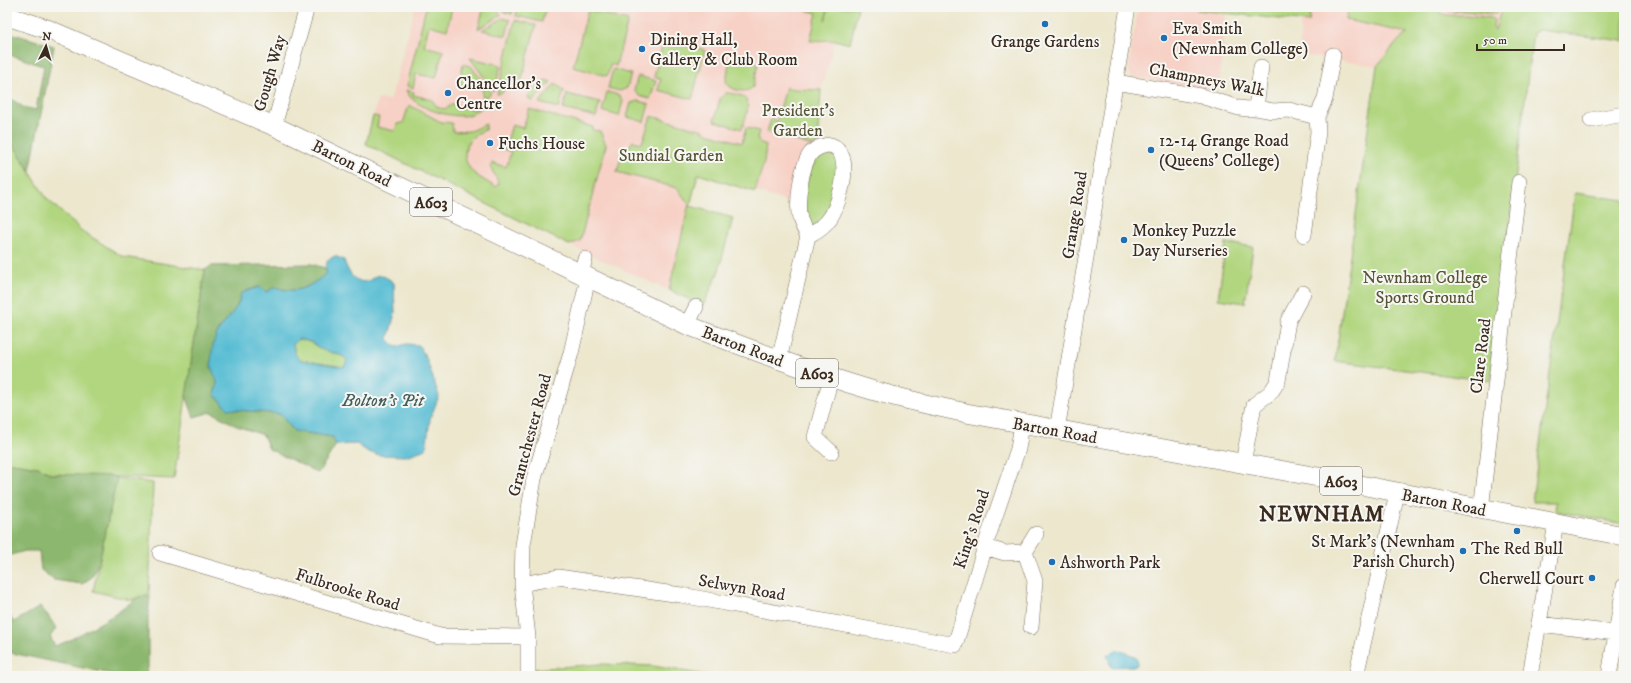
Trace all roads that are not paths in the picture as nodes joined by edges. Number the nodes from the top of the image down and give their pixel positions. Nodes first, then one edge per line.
1 (307, 7) edge
2 (1128, 7) edge
3 (7, 16) edge
4 (1333, 55) dead end
5 (1261, 67) dead end
6 (1115, 82) junction
7 (1256, 108) junction
8 (1624, 114) edge
9 (1317, 116) junction
10 (1591, 120) dead end
11 (274, 126) junction
12 (1519, 182) dead end
13 (1304, 235) dead end
14 (808, 236) junction
15 (585, 270) junction
16 (1303, 293) dead end
17 (696, 307) dead end
18 (687, 325) junction
19 (779, 360) junction
20 (831, 378) junction
21 (1022, 424) junction
22 (1057, 430) junction
23 (830, 452) dead end
24 (1242, 463) junction
25 (1397, 492) junction
26 (1481, 510) junction
27 (1556, 523) junction
28 (1036, 534) dead end
29 (1624, 536) edge
30 (985, 547) junction
31 (1024, 552) junction
32 (160, 553) dead end
33 (522, 584) junction
34 (1624, 586) edge
35 (1539, 624) junction
36 (1030, 627) dead end
37 (1620, 633) edge
38 (528, 637) junction
39 (955, 645) joint
40 (528, 676) edge
41 (1356, 676) edge
42 (1530, 676) edge
43 (1610, 676) edge

1 - 11 street, Gough Way
2 - 6 street, Grange Road
3 - 11 main road, Barton Road / A603
4 - 9 street
5 - 7 street
6 - 7 street, Champneys Walk
6 - 22 street, Grange Road
7 - 9 street, Champneys Walk
8 - 10 street
9 - 13 street
11 - 15 main road, Barton Road / A603
12 - 26 street, Clare Road
14 - 14 street
14 - 19 street
15 - 18 main road, Barton Road / A603
15 - 33 street, Grantchester Road
16 - 24 street
17 - 18 street
18 - 19 main road, Barton Road / A603
19 - 20 main road, Barton Road / A603
20 - 21 main road, Barton Road / A603
20 - 23 street
21 - 22 main road, Barton Road / A603
21 - 30 street, King's Road
22 - 24 main road, Barton Road / A603
24 - 25 main road, Barton Road / A603
25 - 26 main road, Barton Road / A603
25 - 41 street
26 - 27 main road, Barton Road / A603
27 - 29 main road, Barton Road / A603
27 - 35 street
28 - 31 street
30 - 31 street
30 - 39 street, King's Road
31 - 36 street
32 - 38 street, Fulbrooke Road
33 - 38 street, Grantchester Road
33 - 39 street, Selwyn Road
34 - 37 street
35 - 37 street
35 - 42 street
37 - 43 street
38 - 40 street, Grantchester Road

